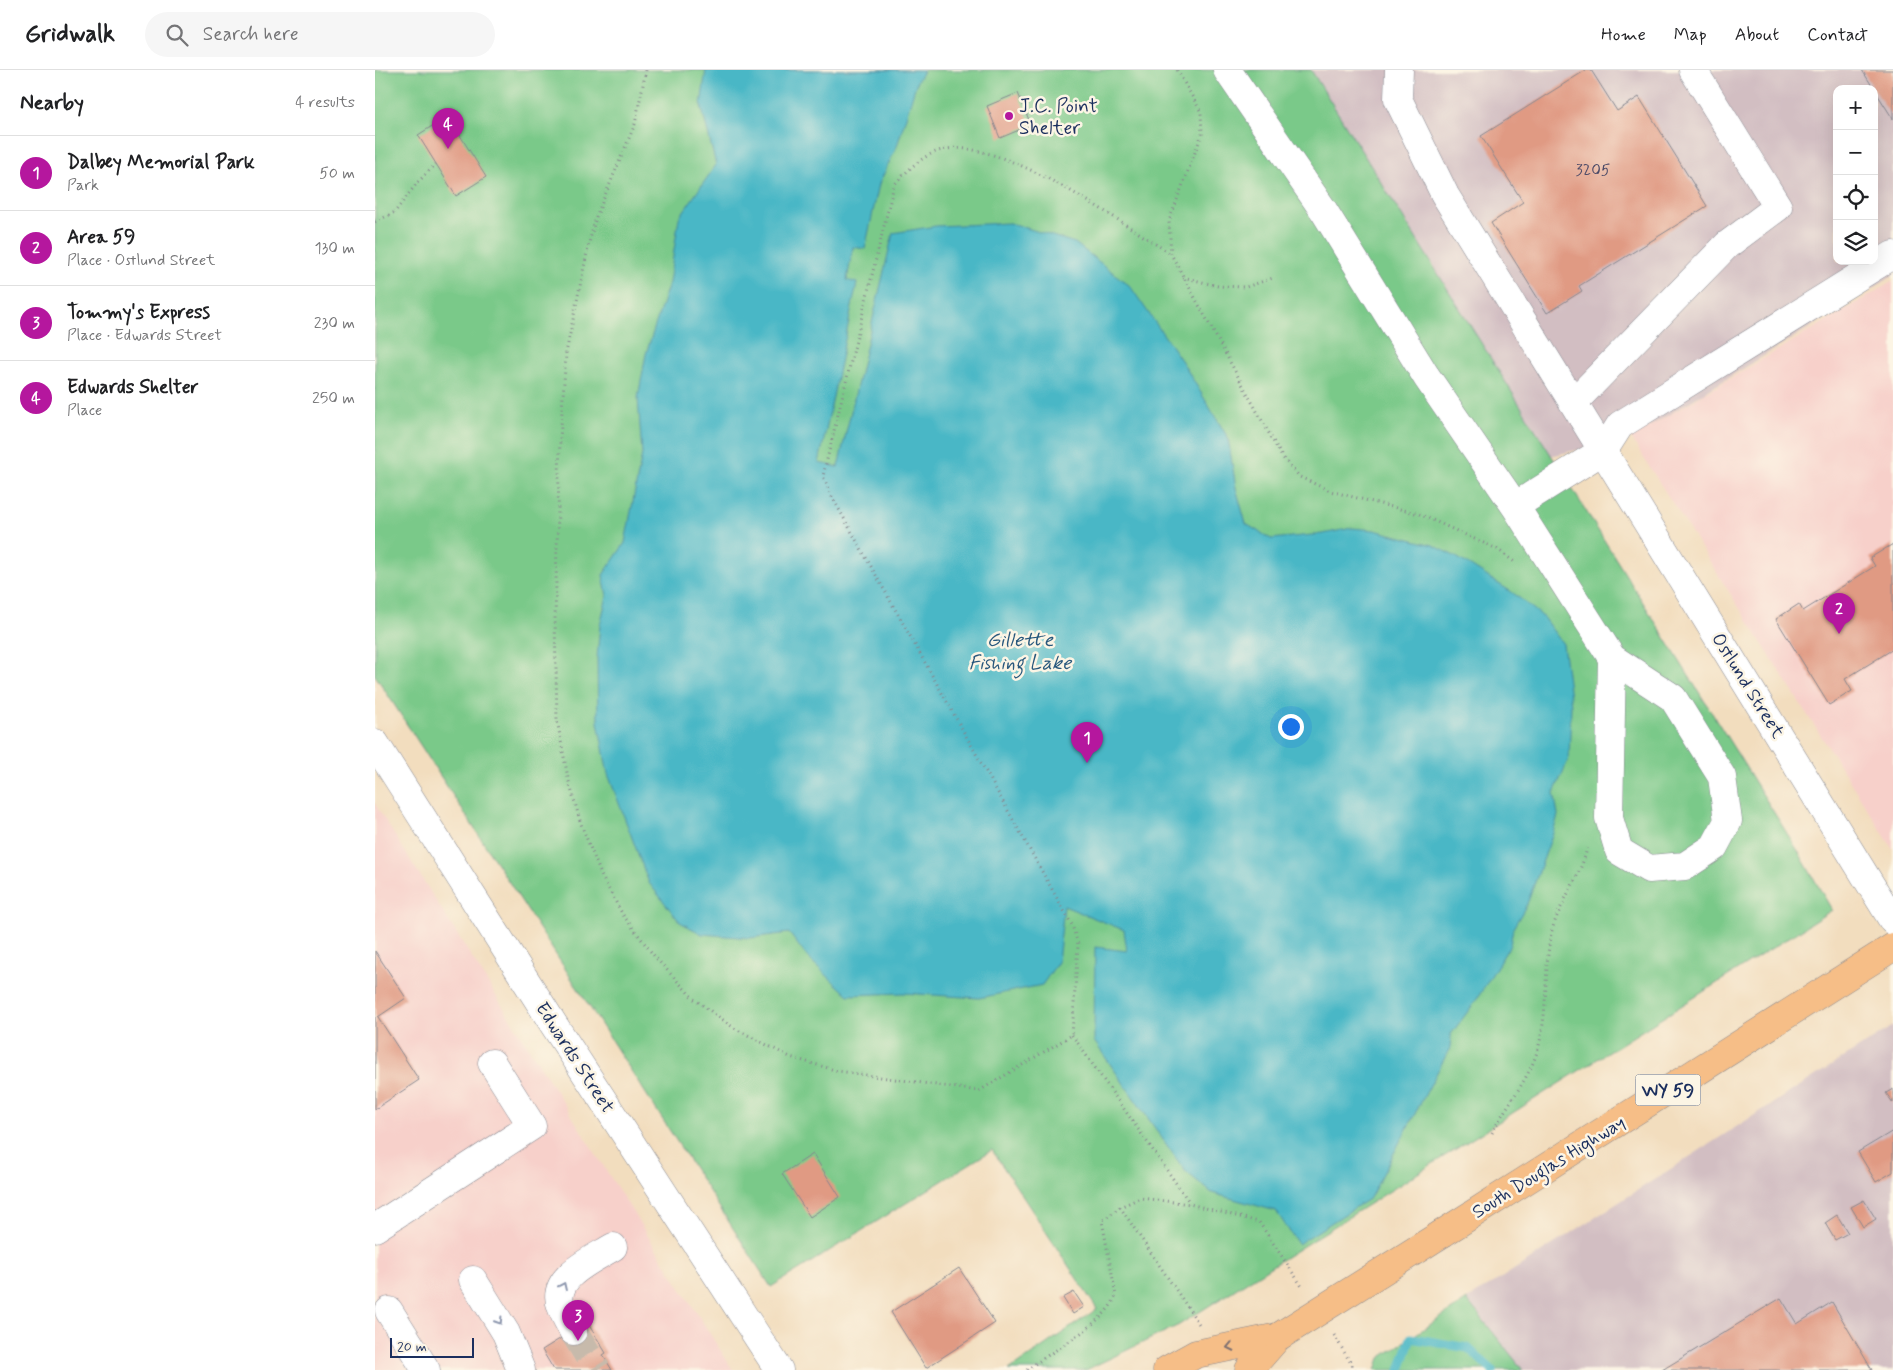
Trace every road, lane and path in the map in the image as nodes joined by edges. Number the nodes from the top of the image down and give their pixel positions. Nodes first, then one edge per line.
1 (647, 70) edge
2 (1177, 70) edge
3 (1227, 70) edge
4 (1399, 70) edge
5 (1693, 70) edge
6 (436, 164) dead end
7 (375, 222) edge
8 (1171, 254) junction
9 (1893, 255) edge
10 (1182, 277) junction
11 (1273, 278) dead end
12 (1574, 402) junction
13 (1604, 450) junction
14 (1515, 506) junction
15 (1519, 565) dead end
16 (1612, 658) junction
17 (375, 743) edge
18 (1589, 841) dead end
19 (1893, 921) edge
20 (1893, 947) edge
21 (1072, 1035) junction
22 (492, 1063) dead end
23 (1492, 1133) dead end
24 (1190, 1204) junction
25 (1120, 1207) junction
26 (375, 1228) edge
27 (613, 1247) dead end
28 (473, 1280) dead end
29 (1307, 1293) dead end
30 (389, 1311) dead end
31 (1199, 1325) dead end
32 (573, 1331) tunnel mouth
33 (1333, 1333) dead end
34 (1277, 1337) junction
35 (426, 1370) edge
36 (521, 1370) edge
37 (779, 1370) edge
38 (1027, 1370) edge
39 (1167, 1370) edge
40 (1249, 1370) edge
41 (1355, 1370) edge

1 - 21 path
2 - 8 path
3 - 14 street
4 - 12 street, Ostlund Street
5 - 12 street
6 - 7 path
8 - 10 path
8 - 21 path
9 - 13 street
10 - 11 path
10 - 15 path
12 - 13 street, Ostlund Street
13 - 14 street
13 - 19 street, Ostlund Street
14 - 16 street
16 - 16 street
17 - 37 street, Edwards Street
18 - 23 path
20 - 34 highway, South Douglas Highway / WY 59, bridge
21 - 24 path
22 - 26 street
24 - 25 path
24 - 29 path
25 - 31 path
25 - 38 path
32 -> 27 street
28 -> 36 street
30 - 35 street
33 - 41 path
34 -> 39 highway, South Douglas Highway / WY 59
34 - 40 highway, South Douglas Highway / WY 59

